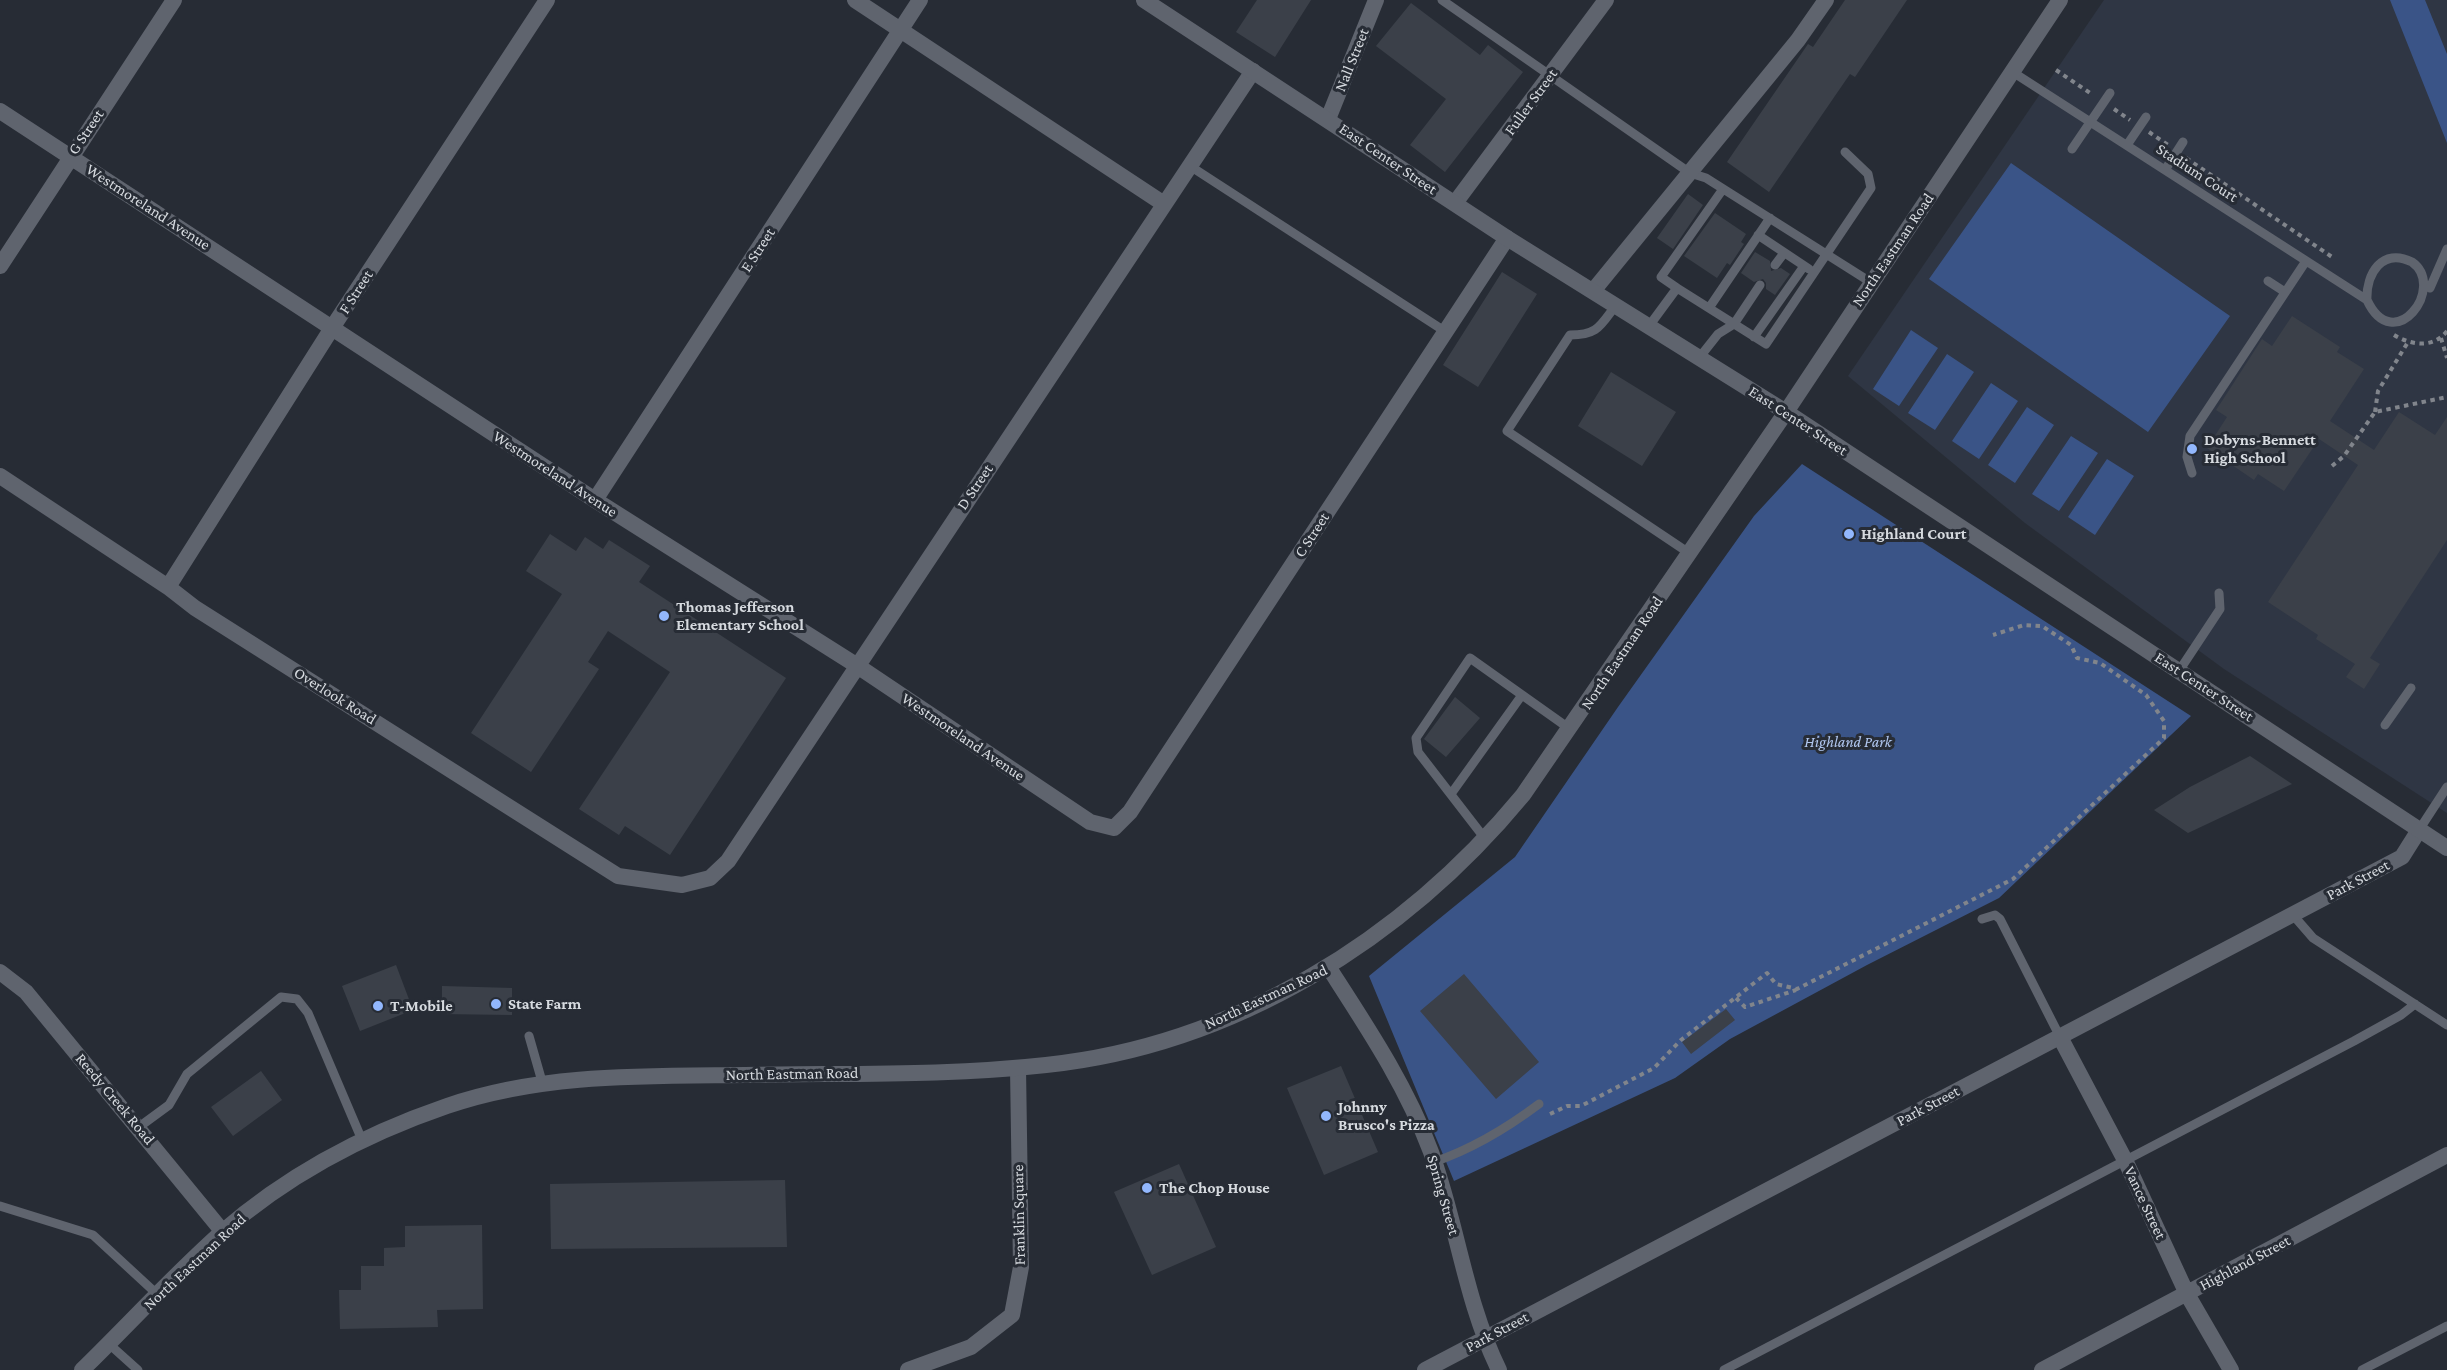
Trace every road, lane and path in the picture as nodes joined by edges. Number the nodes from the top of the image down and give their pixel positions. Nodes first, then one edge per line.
1 (174, 0) edge
2 (547, 0) edge
3 (855, 0) edge
4 (920, 0) edge
5 (1144, 0) edge
6 (1376, 0) edge
7 (1606, 0) edge
8 (1826, 0) edge
9 (2060, 0) edge
10 (1445, 1) edge
11 (901, 30) junction
12 (2056, 70) dead end
13 (1253, 71) junction
14 (2011, 71) junction
15 (1551, 74) junction
16 (2110, 93) dead end
17 (2104, 102) junction
18 (0, 111) edge
19 (2146, 117) dead end
20 (1328, 119) junction
21 (2091, 122) junction
22 (2140, 126) junction
23 (2183, 142) dead end
24 (2127, 145) junction
25 (2072, 149) dead end
26 (2177, 151) junction
27 (1845, 152) dead end
28 (70, 156) junction
29 (1190, 165) junction
30 (2165, 170) junction
31 (1690, 173) junction
32 (1723, 189) junction
33 (1455, 203) junction
34 (1164, 204) junction
35 (1770, 218) junction
36 (1758, 236) junction
37 (1507, 238) junction
38 (2447, 249) edge
39 (1784, 253) junction
40 (1826, 254) junction
41 (2335, 259) dead end
42 (2306, 261) junction
43 (1775, 265) dead end
44 (0, 266) edge
45 (1804, 266) junction
46 (1813, 272) junction
47 (2268, 281) dead end
48 (1872, 283) junction
49 (1760, 285) dead end
50 (1677, 288) junction
51 (2430, 290) junction
52 (1593, 291) junction
53 (2285, 292) junction
54 (2367, 300) junction
55 (1616, 305) junction
56 (1708, 308) junction
57 (1734, 324) junction
58 (1649, 326) junction
59 (332, 328) junction
60 (1446, 332) junction
61 (1754, 337) junction
62 (2441, 338) dead end
63 (2408, 342) dead end
64 (1699, 358) junction
65 (2447, 358) edge
66 (2447, 397) edge
67 (1786, 412) junction
68 (2375, 412) junction
69 (2332, 466) dead end
70 (2192, 473) dead end
71 (0, 476) edge
72 (595, 500) junction
73 (1689, 553) junction
74 (168, 587) junction
75 (2219, 593) dead end
76 (1993, 635) dead end
77 (856, 665) junction
78 (2179, 671) junction
79 (2411, 688) dead end
80 (1522, 695) junction
81 (2385, 725) dead end
82 (1570, 729) junction
83 (2447, 787) edge
84 (1451, 794) junction
85 (1113, 828) joint
86 (2419, 830) junction
87 (1486, 840) junction
88 (2447, 848) edge
89 (682, 885) joint
90 (2293, 915) junction
91 (1983, 919) dead end
92 (1329, 968) junction
93 (0, 972) edge
94 (1797, 989) junction
95 (1736, 998) junction
96 (2415, 1004) junction
97 (2447, 1025) edge
98 (530, 1035) dead end
99 (2060, 1037) junction
100 (1018, 1068) junction
101 (543, 1085) junction
102 (1539, 1104) dead end
103 (1525, 1114) junction
104 (139, 1127) junction
105 (362, 1140) junction
106 (2447, 1155) edge
107 (1434, 1162) junction
108 (2126, 1162) junction
109 (0, 1206) edge
110 (223, 1232) junction
111 (158, 1294) junction
112 (2187, 1294) junction
113 (2447, 1326) edge
114 (1484, 1340) junction
115 (109, 1344) junction
116 (81, 1370) edge
117 (138, 1370) edge
118 (908, 1370) edge
119 (1425, 1370) edge
120 (1499, 1370) edge
121 (1724, 1370) edge
122 (2042, 1370) edge
123 (2230, 1370) edge
124 (2362, 1370) edge

1 - 28 street, G Street
2 - 59 street, F Street
3 - 11 street
4 - 11 street, E Street
5 - 13 street, East Center Street
6 - 20 street, Nall Street
7 - 15 street, Fuller Street
8 - 31 street
9 - 14 street, North Eastman Road
10 - 15 lane
11 - 34 street
11 - 72 street, E Street
12 - 17 path
13 - 20 street, East Center Street
13 - 29 street, D Street
14 - 21 lane, Stadium Court
14 - 48 street, North Eastman Road
15 - 31 lane
15 - 33 street, Fuller Street
16 - 17 lane
17 - 21 lane
17 - 22 path
18 - 28 street, Westmoreland Avenue
19 - 22 lane
20 - 33 street, East Center Street
21 - 24 lane, Stadium Court
21 - 25 lane
22 - 24 lane
22 - 26 path
23 - 26 lane
24 - 30 lane, Stadium Court
26 - 30 lane
26 - 41 path
27 - 40 lane
28 - 44 street, G Street
28 - 59 street, Westmoreland Avenue
29 - 34 street, D Street
29 - 60 lane
30 - 42 lane, Stadium Court
31 - 32 lane
31 - 52 street
32 - 35 lane
32 - 50 lane
33 - 37 street, East Center Street
34 - 77 street, D Street
35 - 36 lane
35 - 40 lane
36 - 39 lane
36 - 56 lane
37 - 52 street, East Center Street
37 - 60 street, C Street
38 - 51 lane, Stadium Court
39 - 43 lane
39 - 45 lane
40 - 46 lane
40 - 48 lane
42 - 53 lane
42 - 54 lane, Stadium Court
45 - 46 lane
45 - 61 lane
46 - 61 lane
47 - 53 lane
48 - 67 street, North Eastman Road
49 - 57 lane
50 - 56 lane
50 - 58 lane
51 - 54 lane, Stadium Court
51 - 54 lane
52 - 55 street, East Center Street
53 - 70 lane
55 - 58 street, East Center Street
55 - 73 lane
56 - 57 lane
57 - 61 lane
57 - 64 lane
58 - 64 street, East Center Street
59 - 72 street, Westmoreland Avenue
59 - 74 street, F Street
60 - 85 street, C Street
62 - 65 path
63 - 68 path
64 - 67 street, East Center Street
66 - 68 path
67 - 73 street, North Eastman Road
67 - 78 street, East Center Street
68 - 69 path
71 - 74 street, Overlook Road
72 - 77 street, Westmoreland Avenue
73 - 82 street, North Eastman Road
74 - 89 street, Overlook Road
75 - 78 lane
76 - 94 path
77 - 85 street, Westmoreland Avenue
77 - 89 street, D Street
78 - 86 street, East Center Street
79 - 81 lane
80 - 82 lane
80 - 84 lane
80 - 84 lane
82 - 87 street, North Eastman Road
83 - 86 lane
84 - 87 lane
86 - 88 street, East Center Street
86 - 90 street, Park Street
87 - 92 street, North Eastman Road
90 - 96 lane
90 - 99 street, Park Street
91 - 99 lane
92 - 100 street, North Eastman Road
92 - 107 street, Spring Street
93 - 104 street, Reedy Creek Road
94 - 95 path
94 - 95 path
95 - 103 path
96 - 97 lane
96 - 108 lane
98 - 101 lane
99 - 108 street, Vance Street
99 - 114 street, Park Street
100 - 101 street, North Eastman Road
100 - 118 street, Franklin Square
101 - 105 street, North Eastman Road
102 - 103 lane
103 - 107 lane
104 - 105 lane
104 - 110 street, Reedy Creek Road
105 - 110 street, North Eastman Road
106 - 112 street, Highland Street
107 - 114 street, Spring Street
108 - 112 street, Vance Street
108 - 121 lane
109 - 111 lane
110 - 111 street, North Eastman Road
111 - 115 street, North Eastman Road
112 - 122 street, Highland Street
112 - 123 street, Vance Street
113 - 124 lane
114 - 119 street, Park Street
114 - 120 street, Spring Street
115 - 116 street, North Eastman Road
115 - 117 lane

